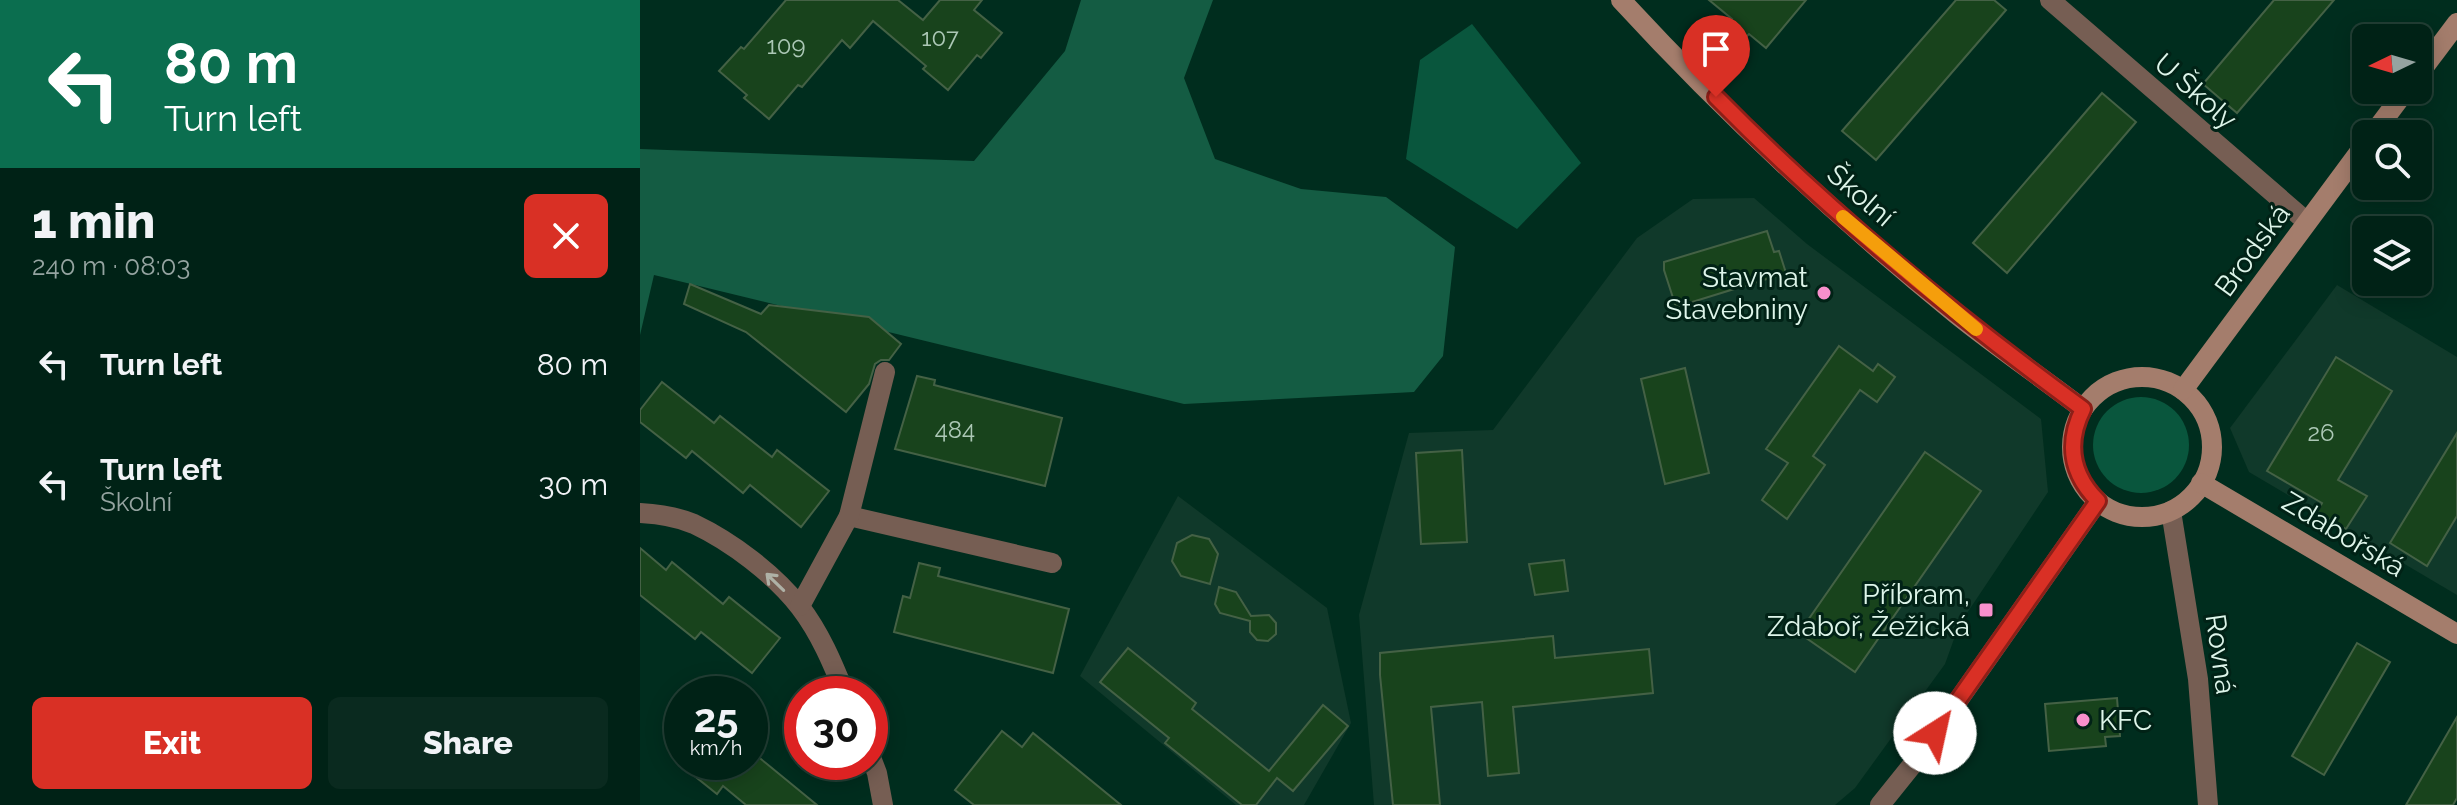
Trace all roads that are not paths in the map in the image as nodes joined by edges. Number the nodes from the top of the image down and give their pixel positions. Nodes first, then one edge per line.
1 (1621, 0) edge
2 (2050, 0) edge
3 (2457, 23) edge
4 (2432, 56) edge
5 (2352, 162) edge
6 (2307, 222) junction
7 (885, 372) dead end
8 (2183, 390) junction
9 (2083, 409) junction
10 (2201, 483) junction
11 (2098, 501) junction
12 (2171, 511) junction
13 (640, 513) edge
14 (849, 516) junction
15 (1052, 563) dead end
16 (800, 606) junction
17 (2457, 634) edge
18 (837, 676) edge
19 (878, 780) edge
20 (883, 805) edge
21 (1880, 805) edge
22 (2208, 805) edge

1 - 9 street, Školní
2 - 6 street, U Školy
3 - 4 street
5 - 6 street, Brodská
6 - 8 street, Brodská
7 - 14 street
8 - 9 street
8 - 10 street
9 - 11 street
10 - 12 street
10 - 17 street, Zdabořská
11 - 12 street
11 - 21 street
12 - 22 street, Rovná
16 -> 13 street
14 - 15 street
14 - 16 street
16 - 18 street
19 - 20 street

